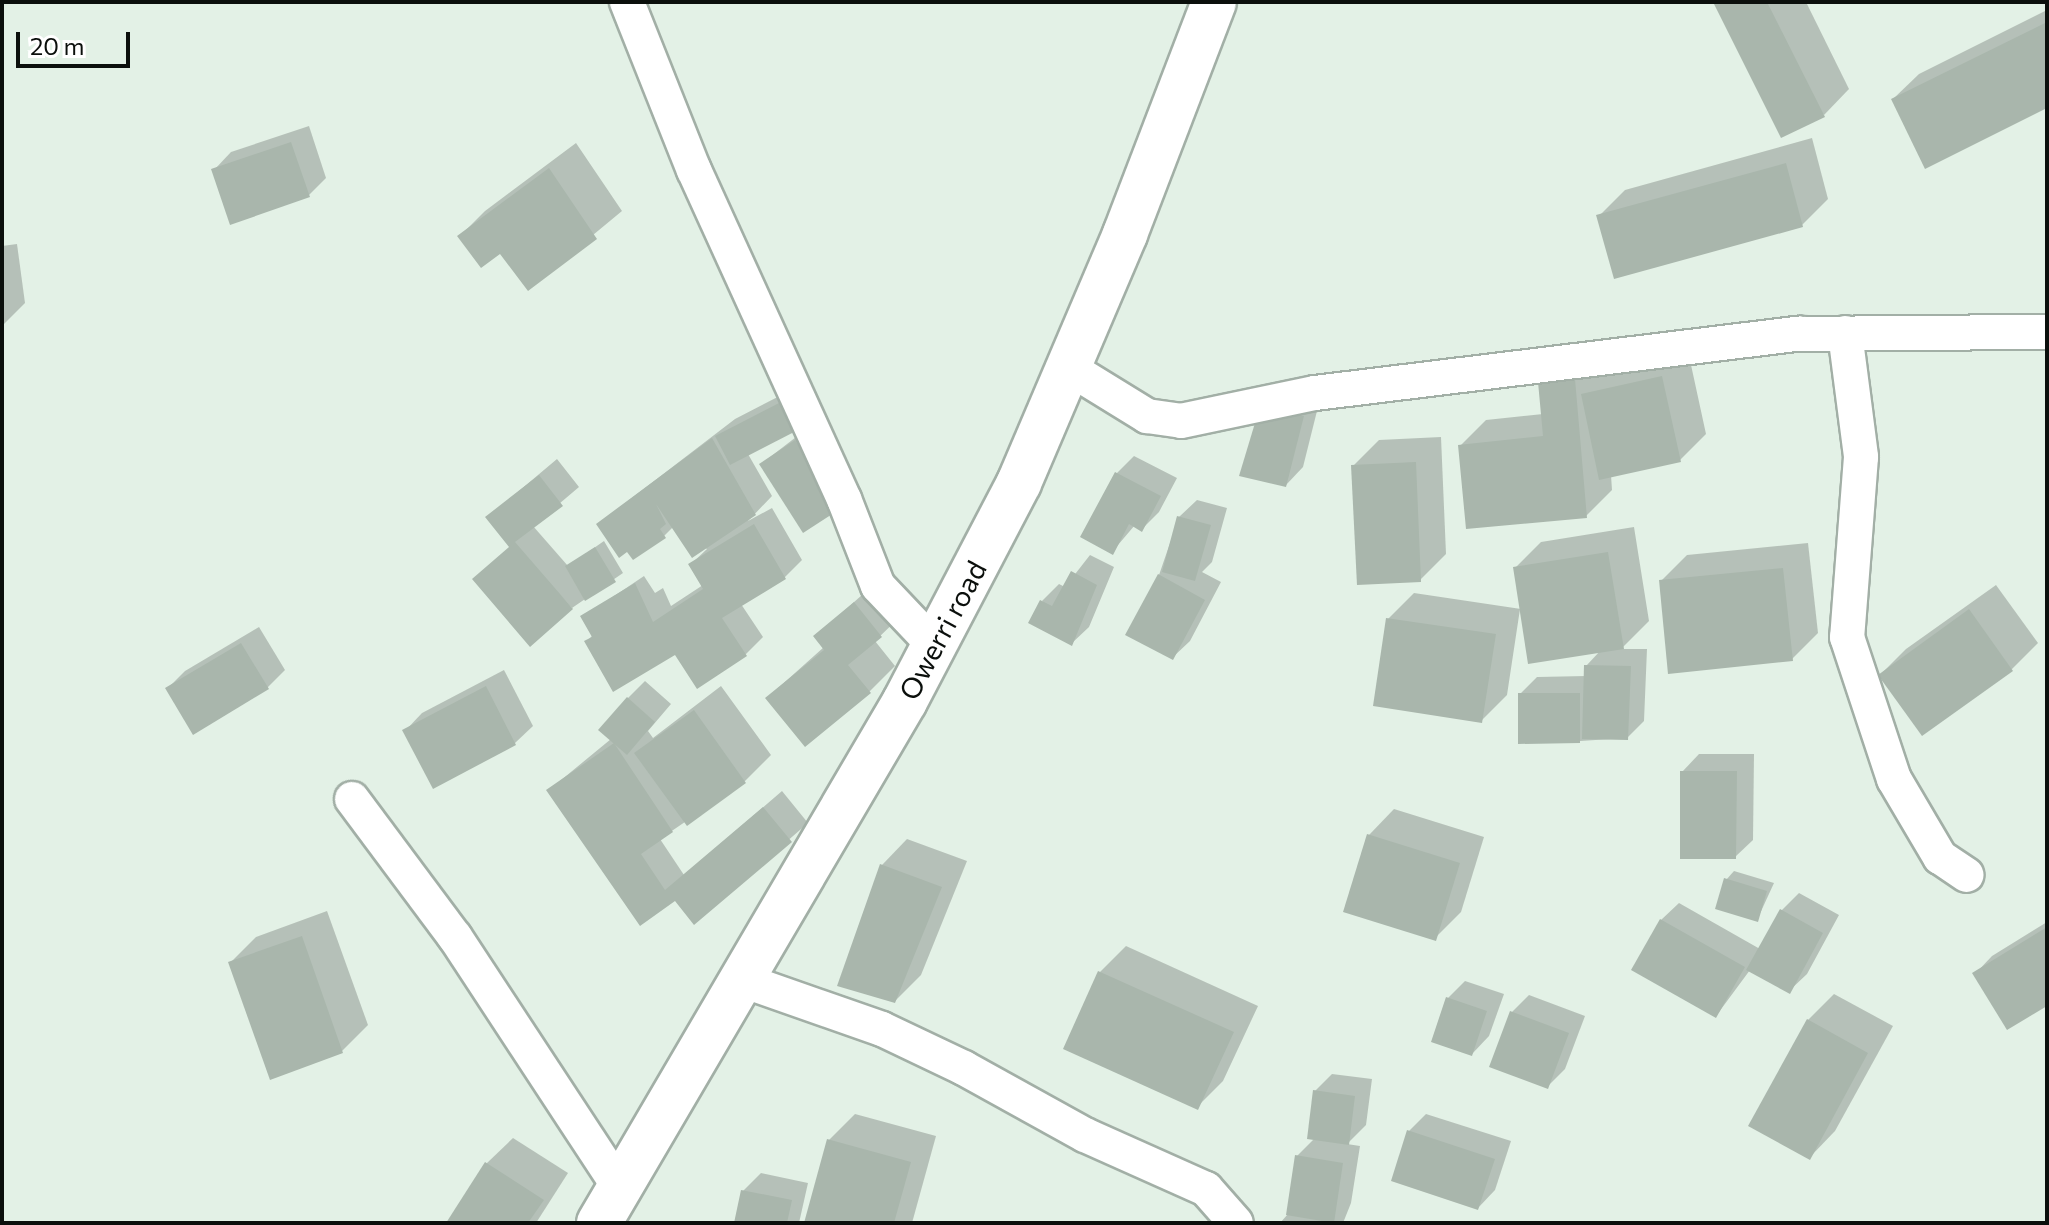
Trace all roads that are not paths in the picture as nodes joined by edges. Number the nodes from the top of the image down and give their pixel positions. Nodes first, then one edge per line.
1 (627, 2) edge
2 (1214, 2) edge
3 (2047, 332) edge
4 (1845, 333) junction
5 (1069, 368) junction
6 (934, 645) junction
7 (352, 799) dead end
8 (1967, 875) dead end
9 (742, 980) junction
10 (610, 1206) edge
11 (1236, 1223) edge

1 - 6 street
2 - 5 main road, Owerri road
3 - 4 street
4 - 5 street
4 - 8 street
5 - 6 main road, Owerri road
6 - 9 main road, Owerri road
7 - 10 street
9 - 10 main road, Owerri road
9 - 11 street

